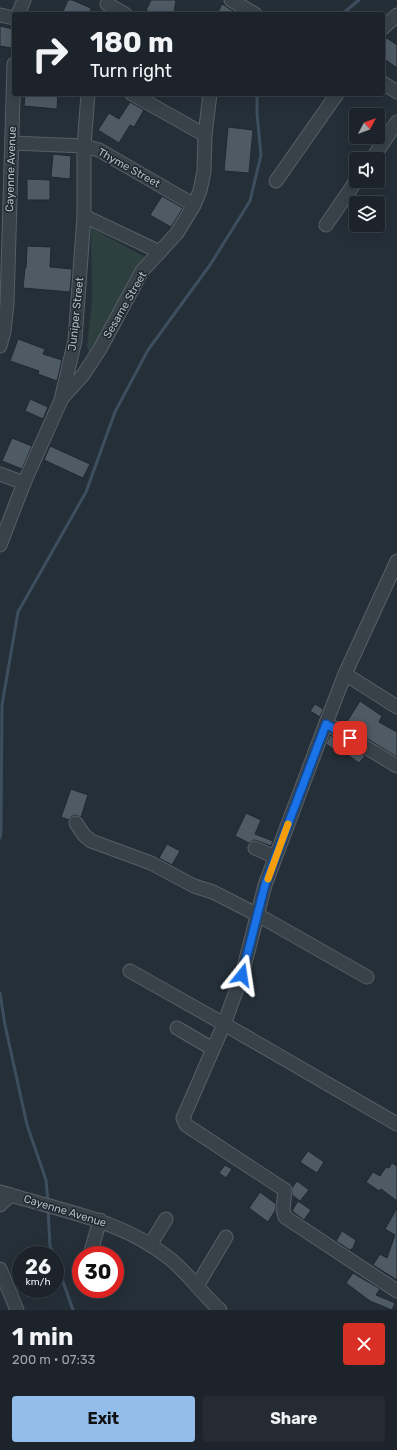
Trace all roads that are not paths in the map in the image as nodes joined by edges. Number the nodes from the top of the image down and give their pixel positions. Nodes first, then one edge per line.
1 (24, 0) edge
2 (231, 0) edge
3 (106, 6) edge
4 (19, 12) edge
5 (120, 12) edge
6 (249, 12) edge
7 (0, 15) edge
8 (397, 15) edge
9 (12, 18) edge
10 (385, 26) edge
11 (385, 84) edge
12 (397, 92) edge
13 (13, 96) edge
14 (88, 96) edge
15 (136, 96) edge
16 (210, 96) edge
17 (336, 96) edge
18 (397, 122) edge
19 (205, 135) junction
20 (12, 143) junction
21 (84, 146) junction
22 (377, 152) edge
23 (276, 181) dead end
24 (351, 188) edge
25 (194, 205) junction
26 (84, 216) junction
27 (326, 225) dead end
28 (160, 252) junction
29 (0, 346) edge
30 (61, 400) junction
31 (0, 474) edge
32 (24, 483) junction
33 (0, 545) edge
34 (397, 561) edge
35 (345, 674) junction
36 (397, 707) edge
37 (326, 724) junction
38 (397, 766) edge
39 (76, 823) dead end
40 (255, 848) dead end
41 (275, 857) junction
42 (258, 915) junction
43 (130, 971) dead end
44 (367, 977) dead end
45 (224, 1024) junction
46 (177, 1028) dead end
47 (213, 1049) junction
48 (397, 1124) edge
49 (5, 1193) edge
50 (0, 1205) edge
51 (166, 1219) dead end
52 (100, 1220) junction
53 (226, 1238) dead end
54 (150, 1245) junction
55 (93, 1246) edge
56 (0, 1269) edge
57 (197, 1286) junction
58 (397, 1291) edge
59 (17, 1310) edge
60 (220, 1310) edge

1 - 4 street
2 - 6 street
3 - 5 street
7 - 9 street
8 - 10 street
11 - 12 street
13 - 20 street, Cayenne Avenue
14 - 21 street, Juniper Street
15 - 19 street
16 - 19 street, Sesame Street
17 - 23 street
18 - 22 street
19 - 25 street, Sesame Street
20 - 21 street, Thyme Street
20 - 29 street, Cayenne Avenue
21 - 25 street, Thyme Street
21 - 26 street, Juniper Street
24 - 27 street
25 - 28 street, Sesame Street
26 - 28 street
26 - 30 street, Juniper Street
28 - 30 street, Sesame Street
30 - 32 street, Juniper Street
31 - 32 street
32 - 33 street, Juniper Street
34 - 35 street
35 - 36 street
35 - 37 street
37 - 38 street
37 - 41 street
39 - 42 street
40 - 41 street
41 - 42 street
42 - 44 street
42 - 45 street
43 - 45 street
45 - 47 street
45 - 48 street
46 - 47 street
47 - 58 street
49 - 50 street
49 - 52 street, Cayenne Avenue
51 - 54 street
52 - 54 street, Cayenne Avenue
52 - 55 street
53 - 57 street
54 - 57 street, Cayenne Avenue
56 - 59 street
57 - 60 street, Cayenne Avenue

